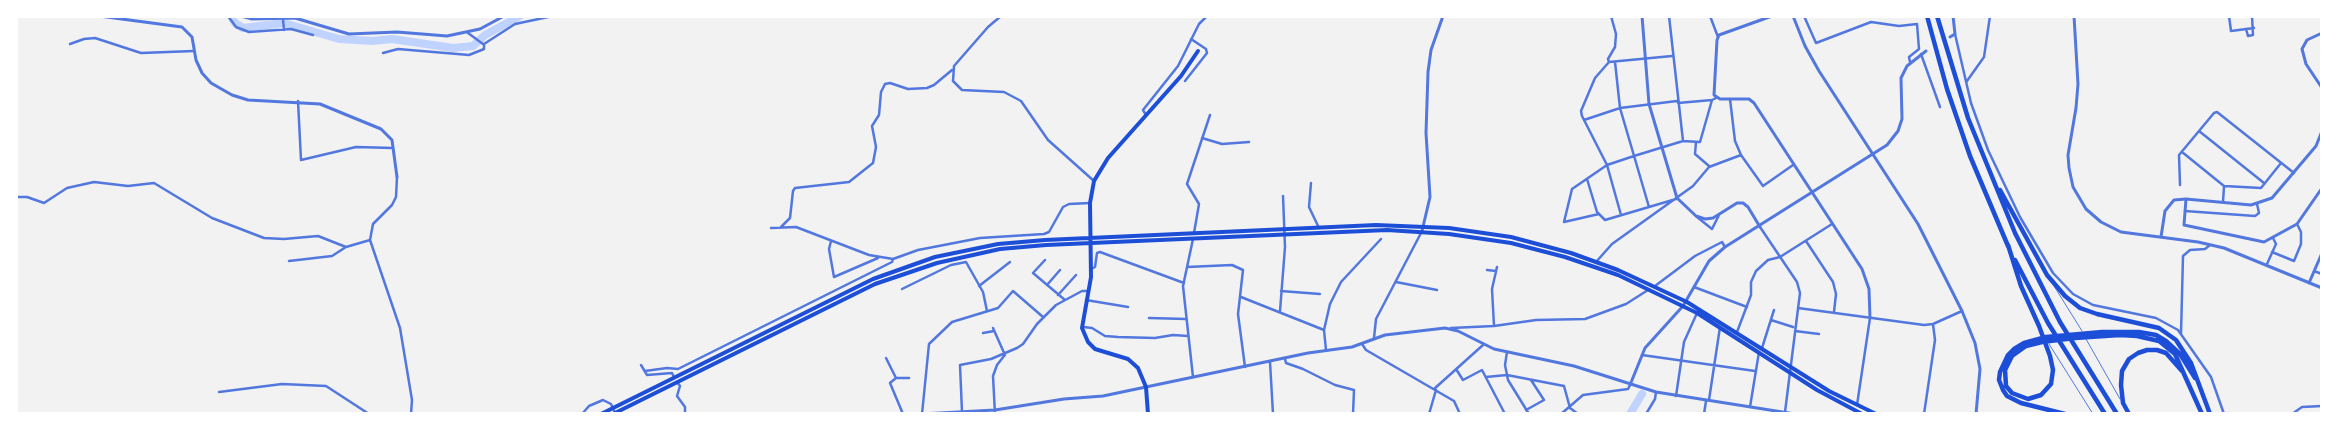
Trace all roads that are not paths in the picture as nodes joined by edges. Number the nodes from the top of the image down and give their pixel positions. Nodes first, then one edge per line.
1 (99, 16) edge
2 (228, 16) edge
3 (241, 16) edge
4 (504, 16) edge
5 (553, 16) edge
6 (567, 16) edge
7 (612, 16) edge
8 (1001, 16) edge
9 (1207, 16) edge
10 (1443, 16) edge
11 (1611, 16) edge
12 (1642, 16) edge
13 (1668, 16) edge
14 (1710, 16) edge
15 (1772, 16) edge
16 (1793, 16) edge
17 (1804, 16) edge
18 (1927, 16) edge
19 (1937, 16) edge
20 (1953, 16) edge
21 (1990, 16) edge
22 (2074, 16) edge
23 (2229, 16) edge
24 (2252, 16) edge
25 (578, 17) edge
26 (283, 19) edge
27 (2254, 28) junction
28 (284, 29) junction
29 (2246, 29) junction
30 (2322, 32) edge
31 (468, 33) junction
32 (1955, 34) junction
33 (313, 35) dead end
34 (1718, 37) junction
35 (1950, 37) dead end
36 (1191, 40) junction
37 (483, 43) junction
38 (70, 44) dead end
39 (1198, 50) dead end
40 (194, 51) junction
41 (1926, 51) dead end
42 (383, 53) dead end
43 (1921, 54) junction
44 (1672, 56) junction
45 (1644, 58) junction
46 (1608, 62) junction
47 (1615, 62) junction
48 (1910, 62) junction
49 (952, 70) junction
50 (1185, 81) dead end
51 (1966, 81) junction
52 (2322, 88) edge
53 (1714, 99) junction
54 (1730, 99) junction
55 (298, 101) junction
56 (1678, 102) junction
57 (1649, 104) junction
58 (1940, 107) dead end
59 (1620, 108) junction
60 (1146, 115) junction
61 (1210, 115) dead end
62 (1584, 120) junction
63 (2322, 130) edge
64 (2199, 131) junction
65 (1202, 138) junction
66 (1683, 141) junction
67 (1249, 142) dead end
68 (1696, 142) junction
69 (1661, 147) junction
70 (394, 148) junction
71 (2182, 152) junction
72 (1873, 154) junction
73 (1981, 154) junction
74 (1741, 155) junction
75 (1634, 156) junction
76 (2281, 163) junction
77 (1794, 165) junction
78 (1607, 166) junction
79 (1710, 167) junction
80 (2294, 173) junction
81 (397, 177) joint
82 (1587, 179) junction
83 (1094, 181) junction
84 (1311, 183) dead end
85 (2264, 183) junction
86 (2180, 185) dead end
87 (2224, 186) junction
88 (2322, 188) edge
89 (1813, 194) junction
90 (1283, 196) dead end
91 (16, 197) edge
92 (1677, 198) junction
93 (2186, 199) junction
94 (1090, 202) junction
95 (2223, 202) junction
96 (2257, 204) junction
97 (1649, 207) junction
98 (2185, 211) junction
99 (1599, 214) junction
100 (1621, 215) junction
101 (1719, 215) junction
102 (1696, 216) junction
103 (1832, 224) junction
104 (2297, 224) junction
105 (1424, 226) junction
106 (1760, 226) junction
107 (771, 228) dead end
108 (780, 228) junction
109 (1319, 228) junction
110 (1284, 229) junction
111 (1422, 231) junction
112 (1194, 233) junction
113 (1284, 235) junction
114 (1090, 237) junction
115 (2162, 237) junction
116 (1193, 238) junction
117 (2273, 238) junction
118 (1381, 239) dead end
119 (370, 240) junction
120 (831, 241) junction
121 (1806, 241) junction
122 (1090, 244) junction
123 (2210, 244) junction
124 (2008, 245) junction
125 (346, 247) junction
126 (1725, 247) junction
127 (2272, 252) junction
128 (2322, 253) edge
129 (1780, 257) junction
130 (878, 258) junction
131 (893, 259) junction
132 (1045, 260) dead end
133 (289, 261) dead end
134 (1010, 262) dead end
135 (1596, 262) junction
136 (2267, 264) junction
137 (1187, 267) junction
138 (1496, 267) dead end
139 (1091, 269) junction
140 (1060, 270) dead end
141 (1487, 270) dead end
142 (2314, 270) junction
143 (1496, 271) junction
144 (2322, 274) edge
145 (1076, 275) dead end
146 (2047, 275) junction
147 (1396, 282) junction
148 (1184, 283) junction
149 (2309, 283) junction
150 (1047, 285) junction
151 (979, 286) junction
152 (1656, 286) junction
153 (1694, 287) junction
154 (2322, 288) edge
155 (902, 289) dead end
156 (1650, 289) junction
157 (1437, 290) dead end
158 (1088, 291) junction
159 (1281, 291) junction
160 (1058, 294) junction
161 (1320, 294) dead end
162 (1241, 297) junction
163 (1065, 300) junction
164 (1086, 300) junction
165 (1687, 302) junction
166 (1683, 306) junction
167 (1128, 307) dead end
168 (1747, 307) junction
169 (1798, 308) junction
170 (1774, 310) dead end
171 (987, 311) junction
172 (1280, 311) junction
173 (1962, 311) junction
174 (1834, 312) junction
175 (1697, 313) junction
176 (1044, 317) junction
177 (1149, 318) dead end
178 (1870, 318) junction
179 (1186, 320) junction
180 (1771, 320) junction
181 (1933, 324) junction
182 (1494, 326) junction
183 (1720, 327) junction
184 (1793, 327) dead end
185 (1082, 328) junction
186 (1450, 328) junction
187 (1324, 330) junction
188 (1795, 331) junction
189 (1736, 332) junction
190 (983, 333) dead end
191 (1819, 334) dead end
192 (2181, 334) junction
193 (1188, 336) junction
194 (1374, 338) junction
195 (745, 339) junction
196 (1362, 344) junction
197 (1483, 345) junction
198 (1762, 348) junction
199 (1326, 350) junction
200 (1507, 352) junction
201 (1759, 352) junction
202 (1005, 355) junction
203 (1642, 355) junction
204 (2053, 356) junction
205 (886, 358) dead end
206 (1285, 359) junction
207 (1681, 361) junction
208 (1270, 362) junction
209 (641, 365) dead end
210 (1714, 366) junction
211 (1791, 366) junction
212 (1245, 367) junction
213 (1456, 369) junction
214 (645, 371) junction
215 (1756, 371) junction
216 (1790, 372) junction
217 (1507, 375) junction
218 (2186, 376) junction
219 (1486, 377) junction
220 (896, 378) junction
221 (909, 378) dead end
222 (1193, 378) junction
223 (1531, 380) junction
224 (1630, 386) junction
225 (1146, 388) junction
226 (1435, 389) junction
227 (2202, 391) junction
228 (219, 392) dead end
229 (1656, 392) junction
230 (1676, 396) junction
231 (1707, 401) junction
232 (2123, 404) junction
233 (1857, 406) junction
234 (2322, 406) edge
235 (1750, 407) junction
236 (1570, 408) junction
237 (1526, 410) junction
238 (962, 412) junction
239 (995, 412) edge
240 (1785, 412) junction
241 (950, 413) edge
242 (369, 414) edge
243 (411, 414) edge
244 (582, 414) edge
245 (601, 414) edge
246 (614, 414) edge
247 (686, 414) edge
248 (903, 414) edge
249 (921, 414) edge
250 (1029, 414) edge
251 (1082, 414) edge
252 (1148, 414) edge
253 (1273, 414) edge
254 (1353, 414) edge
255 (1429, 414) edge
256 (1460, 414) edge
257 (1505, 414) edge
258 (1529, 414) edge
259 (1561, 414) edge
260 (1578, 414) edge
261 (1646, 414) edge
262 (1704, 414) edge
263 (1795, 414) edge
264 (1862, 414) edge
265 (1876, 414) edge
266 (1924, 414) edge
267 (1976, 414) edge
268 (2065, 414) edge
269 (2093, 414) edge
270 (2105, 414) edge
271 (2117, 414) edge
272 (2129, 414) edge
273 (2202, 414) edge
274 (2210, 414) edge
275 (2224, 414) edge
276 (2292, 414) edge

1 - 40 street
2 - 28 street
3 - 26 street
4 - 31 street
5 - 37 street
6 - 25 street
7 - 25 street
8 - 49 street
9 - 36 street
10 - 105 street
11 - 46 street
12 - 45 street
13 - 44 street
14 - 34 street
15 - 34 street
16 - 72 street
17 - 48 street
18 - 124 highway
19 - 73 highway
20 - 32 street
21 - 51 street
22 - 115 street
23 - 29 street
24 - 27 street
26 - 28 street
26 - 31 street
27 - 29 street
27 - 29 street
28 - 33 street
30 - 52 street
31 - 37 street
32 - 35 street
32 - 51 street
34 - 53 street
36 - 50 street
36 - 60 street
37 - 42 street
38 - 40 street
39 - 60 main road
40 - 55 street
41 - 43 street
43 - 48 street
43 - 58 street
44 - 45 street
44 - 56 street
45 - 47 street
45 - 57 street
46 - 47 street
46 - 62 street
47 - 59 street
48 - 72 street
49 - 83 street
49 - 108 street
51 - 192 street
53 - 54 street
53 - 56 street
53 - 68 street
54 - 74 street
54 - 77 street
55 - 70 street
55 - 70 street
56 - 57 street
56 - 66 street
57 - 59 street
57 - 69 street
59 - 62 street
59 - 75 street
60 - 83 main road
61 - 65 street
62 - 78 street
63 - 80 street
64 - 71 street
64 - 76 street
64 - 85 street
65 - 67 street
65 - 112 street
66 - 68 street
66 - 69 street
68 - 79 street
69 - 75 street
69 - 92 street
70 - 81 street
71 - 86 street
71 - 87 street
72 - 89 street
72 - 173 street
73 - 146 highway
73 - 271 highway
74 - 77 street
74 - 79 street
75 - 78 street
75 - 97 street
76 - 80 street
76 - 85 street
77 - 89 street
78 - 82 street
78 - 100 street
79 - 92 street
80 - 96 street
81 - 119 street
82 - 99 street
82 - 99 street
83 - 94 main road
84 - 109 street
85 - 87 street
87 - 95 street
88 - 104 street
89 - 103 street
89 - 106 street
90 - 110 street
91 - 125 street
92 - 97 street
92 - 102 street
92 - 135 street
93 - 95 street
93 - 98 street
93 - 115 street
94 - 114 main road
94 - 131 street
95 - 96 street
96 - 98 street
97 - 100 street
98 - 117 street
99 - 100 street
101 - 102 street
101 - 102 street
101 - 106 street
103 - 121 street
103 - 178 street
104 - 117 street
104 - 127 street
105 - 109 main road
105 - 111 street
105 - 135 main road
106 - 126 street
106 - 129 street
107 - 108 street
108 - 120 street
109 - 110 main road
110 - 112 main road
110 - 113 street
111 - 113 main road
111 - 147 street
111 - 156 main road
112 - 114 main road
112 - 116 street
113 - 116 main road
113 - 159 street
114 - 122 main road
114 - 195 main road
115 - 123 street
116 - 122 main road
116 - 137 street
117 - 127 street
118 - 187 street
119 - 125 street
119 - 243 street
120 - 130 street
120 - 130 street
121 - 129 street
121 - 174 street
122 - 139 main road
122 - 246 main road
123 - 136 street
123 - 192 street
124 - 204 highway
124 - 270 highway
125 - 133 street
126 - 152 street
126 - 153 street
127 - 136 street
128 - 142 street
129 - 168 street
129 - 169 street
130 - 131 street
131 - 195 street
132 - 150 street
134 - 151 street
135 - 152 main road
136 - 149 street
137 - 148 street
137 - 162 street
138 - 143 street
139 - 148 street
139 - 158 main road
140 - 150 street
141 - 143 street
142 - 144 street
142 - 149 street
143 - 182 street
145 - 160 street
146 - 227 highway
146 - 232 lane
147 - 157 street
147 - 194 street
148 - 179 street
149 - 154 street
150 - 160 street
151 - 155 street
151 - 171 street
152 - 165 main road
153 - 165 street
153 - 168 street
156 - 166 main road
156 - 182 street
158 - 163 street
158 - 164 main road
159 - 161 street
159 - 172 street
160 - 163 street
162 - 172 street
162 - 212 street
163 - 176 street
164 - 167 street
164 - 185 main road
165 - 166 street
165 - 189 main road
166 - 175 main road
166 - 203 street
168 - 189 street
169 - 174 street
169 - 188 street
170 - 180 street
171 - 176 street
171 - 249 street
172 - 187 street
173 - 181 street
173 - 267 street
174 - 178 street
175 - 183 main road
175 - 207 street
176 - 202 street
177 - 179 street
178 - 181 street
178 - 233 street
179 - 193 street
180 - 184 street
180 - 198 street
181 - 266 street
182 - 186 street
183 - 201 main road
183 - 210 street
185 - 193 street
185 - 225 main road
186 - 194 street
186 - 197 street
187 - 199 street
188 - 191 street
188 - 211 street
189 - 198 main road
190 - 202 street
192 - 275 street
193 - 222 street
194 - 196 street
195 - 214 street
195 - 245 main road
196 - 199 street
196 - 226 street
197 - 200 street
197 - 213 street
198 - 211 main road
199 - 206 street
200 - 217 street
200 - 224 street
201 - 215 street
201 - 216 main road
202 - 238 street
202 - 239 street
203 - 207 street
203 - 224 street
204 - 218 highway
204 - 269 lane
205 - 220 street
206 - 208 street
206 - 254 street
207 - 210 street
207 - 230 street
208 - 212 street
208 - 253 street
209 - 214 street
210 - 215 street
210 - 231 street
211 - 216 street
211 - 233 main road
212 - 222 street
213 - 219 street
213 - 226 street
214 - 247 street
215 - 235 street
216 - 240 street
216 - 264 main road
217 - 219 street
217 - 223 street
217 - 237 street
218 - 232 highway
218 - 273 highway
219 - 257 street
220 - 221 street
220 - 248 street
222 - 225 street
223 - 236 street
223 - 237 street
224 - 229 street
224 - 236 street
225 - 239 street
225 - 252 main road
226 - 255 street
226 - 256 street
227 - 268 highway
227 - 274 highway
228 - 242 street
229 - 230 street
229 - 261 street
230 - 231 street
231 - 235 street
231 - 262 street
232 - 272 highway
233 - 265 main road
234 - 276 street
235 - 240 street
236 - 259 street
236 - 260 street
237 - 258 street
238 - 239 street
238 - 241 street
240 - 263 street
241 - 249 street
244 - 246 street
250 - 251 street

